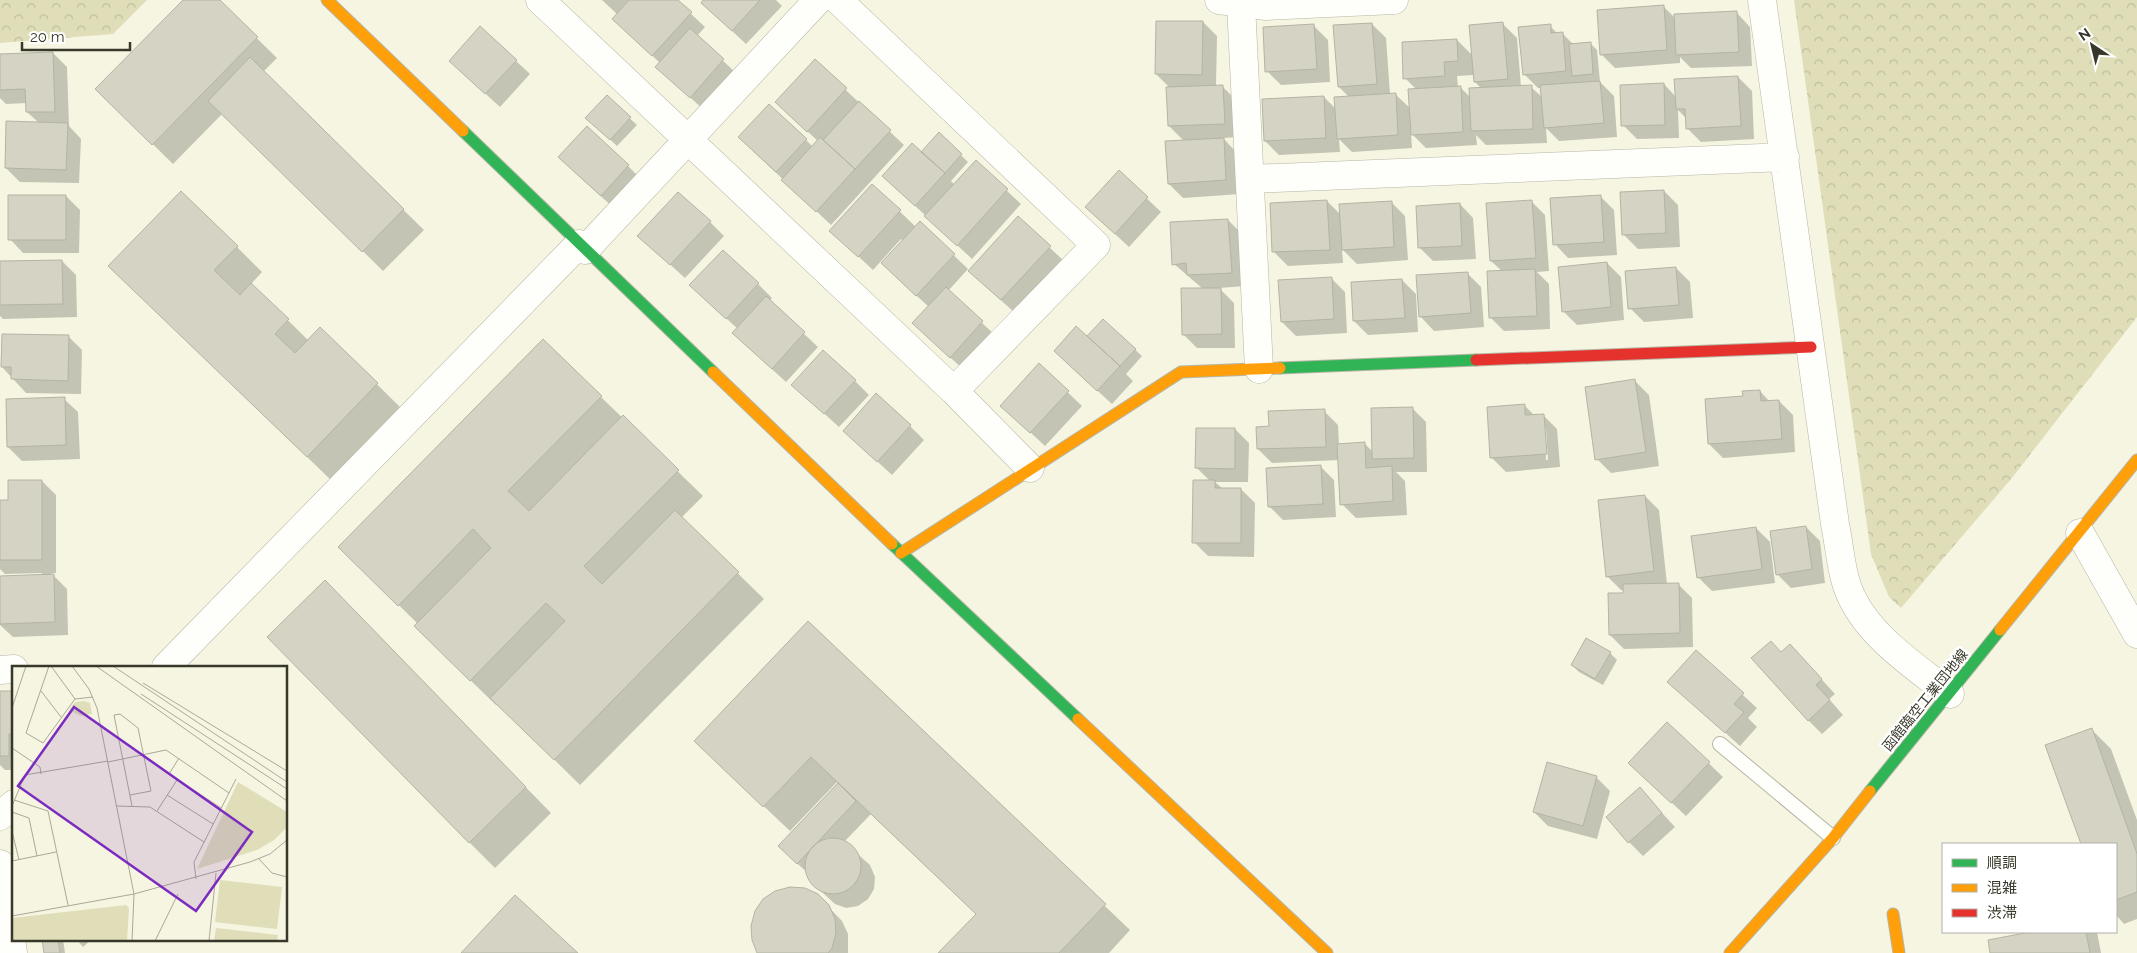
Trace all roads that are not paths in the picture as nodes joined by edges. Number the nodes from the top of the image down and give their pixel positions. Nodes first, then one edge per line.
1 (327, 0) edge
2 (540, 0) edge
3 (818, 0) edge
4 (838, 0) edge
5 (1394, 0) edge
6 (1762, 0) edge
7 (1230, 2) edge
8 (688, 140) junction
9 (1785, 157) junction
10 (1250, 179) junction
11 (582, 247) junction
12 (1811, 347) junction
13 (1259, 369) junction
14 (954, 391) junction
15 (2137, 460) edge
16 (1030, 468) junction
17 (2080, 533) junction
18 (900, 553) junction
19 (2137, 634) edge
20 (167, 666) edge
21 (1950, 694) junction
22 (1720, 744) dead end
23 (12, 806) edge
24 (0, 816) edge
25 (1833, 838) junction
26 (0, 864) edge
27 (1893, 914) dead end
28 (13, 953) edge
29 (1327, 953) edge
30 (1730, 953) edge
31 (1899, 953) edge

1 - 11 street
2 - 8 street
3 - 8 street
4 - 14 street
5 - 7 street
6 - 9 street
7 - 10 street
8 - 11 street
8 - 14 street
9 - 10 street
9 - 12 street
10 - 13 street
11 - 18 street
11 - 20 street
12 - 13 street
12 - 21 street
13 - 16 street
14 - 16 street
15 - 17 street, 函館臨空工業団地線
16 - 18 street
17 - 19 street
17 - 21 street, 函館臨空工業団地線
18 - 29 street
21 - 25 street, 函館臨空工業団地線
22 - 25 lane
23 - 24 street
25 - 30 street, 函館臨空工業団地線
26 - 28 street
27 - 31 street

